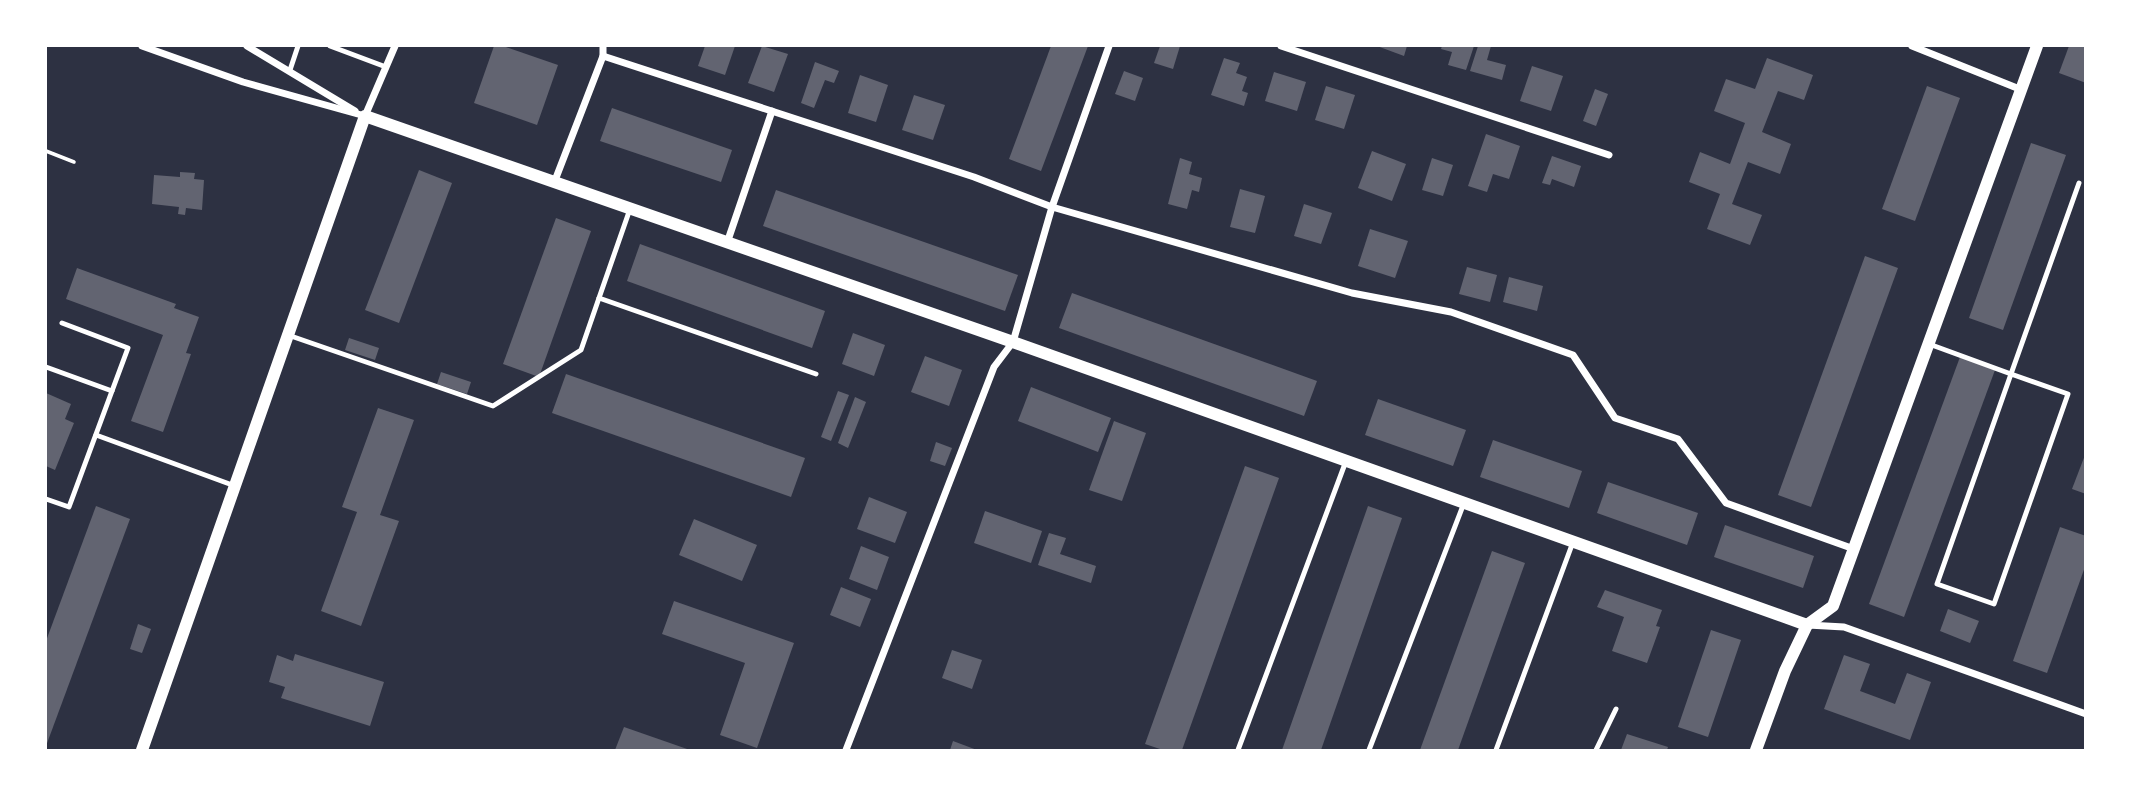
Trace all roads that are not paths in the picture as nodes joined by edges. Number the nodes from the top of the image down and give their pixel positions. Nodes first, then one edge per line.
1 (142, 46) edge
2 (252, 46) edge
3 (298, 46) edge
4 (330, 46) edge
5 (395, 46) edge
6 (603, 46) edge
7 (1109, 46) edge
8 (1281, 46) edge
9 (1912, 46) edge
10 (2038, 46) edge
11 (1935, 49) edge
12 (603, 56) junction
13 (386, 67) junction
14 (290, 70) junction
15 (2022, 90) junction
16 (772, 111) junction
17 (365, 116) junction
18 (1609, 155) dead end
19 (554, 183) junction
20 (2079, 183) dead end
21 (1052, 208) junction
22 (630, 209) junction
23 (727, 243) junction
24 (599, 298) junction
25 (62, 323) dead end
26 (288, 335) junction
27 (1013, 342) junction
28 (1929, 344) junction
29 (46, 366) edge
30 (816, 374) dead end
31 (2011, 374) junction
32 (112, 391) junction
33 (96, 435) junction
34 (1346, 461) junction
35 (235, 486) junction
36 (46, 499) edge
37 (1464, 503) junction
38 (1573, 542) junction
39 (1854, 549) junction
40 (1807, 625) junction
41 (1616, 709) dead end
42 (2085, 714) edge
43 (142, 751) edge
44 (846, 751) edge
45 (1238, 751) edge
46 (1369, 751) edge
47 (1496, 751) edge
48 (1596, 751) edge
49 (1756, 751) edge

1 - 17 street
2 - 14 street
3 - 14 lane
4 - 13 lane
5 - 13 street
6 - 12 street
7 - 21 street
8 - 18 street
9 - 11 street
10 - 15 street
11 - 15 street
12 - 16 street
12 - 19 street
13 - 17 street
14 - 17 street
15 - 28 street
16 - 21 street
16 - 23 street
17 - 19 street
17 - 26 street
19 - 22 street
20 - 31 lane
21 - 27 street
21 - 39 street
22 - 23 street
22 - 24 lane
23 - 27 street
24 - 26 lane
24 - 30 lane
25 - 32 lane
26 - 35 street
27 - 34 street
27 - 44 street
28 - 31 lane
28 - 39 street
29 - 32 lane
31 - 31 lane
32 - 33 lane
33 - 35 lane
33 - 36 lane
34 - 37 street
34 - 45 lane
35 - 43 street
37 - 38 street
37 - 46 lane
38 - 40 street
38 - 47 lane
39 - 40 street
40 - 42 street
40 - 49 street
41 - 48 lane

